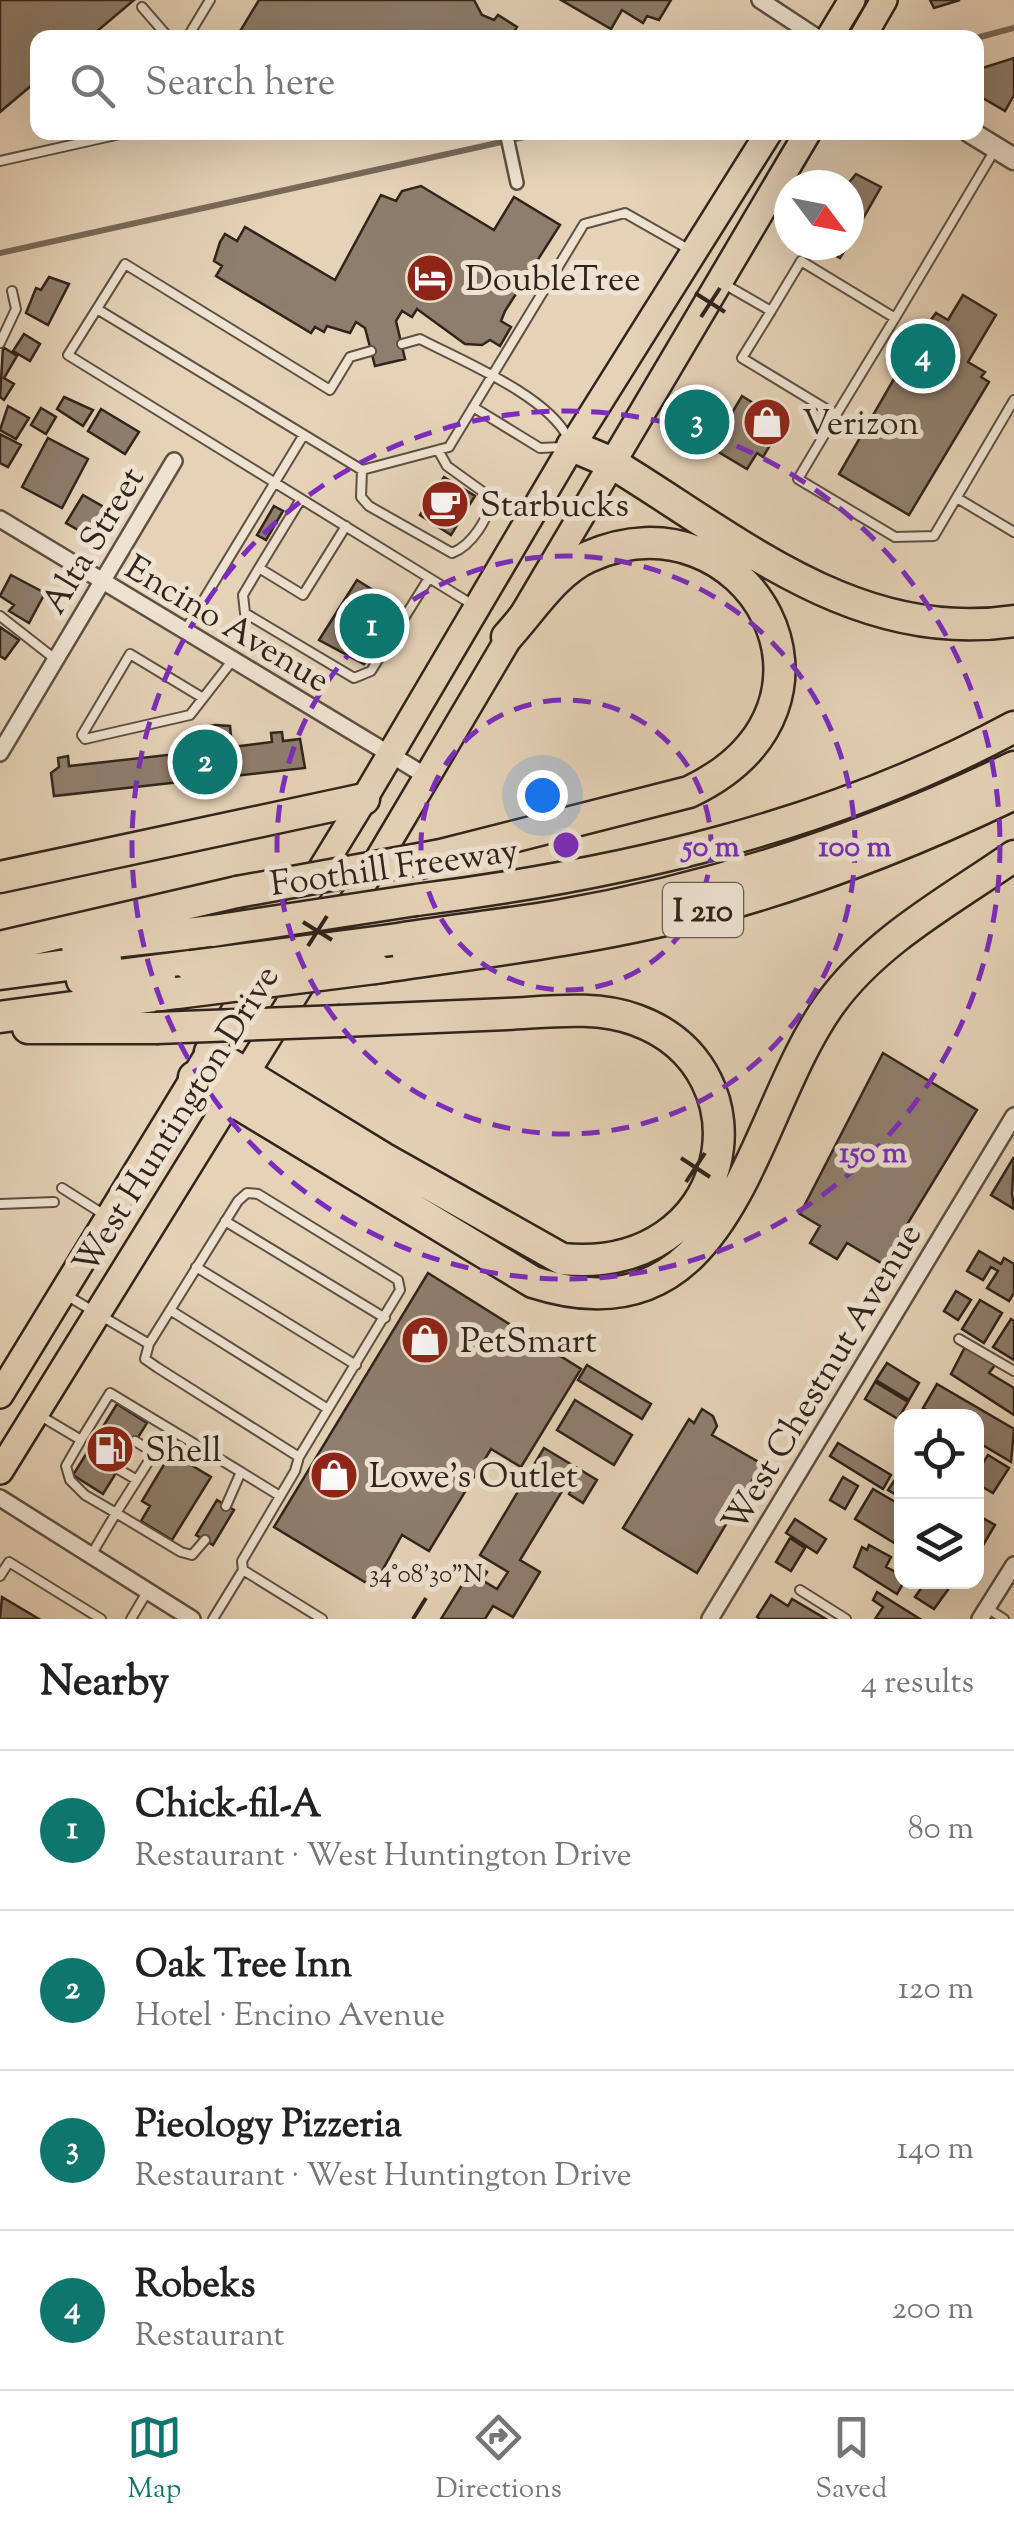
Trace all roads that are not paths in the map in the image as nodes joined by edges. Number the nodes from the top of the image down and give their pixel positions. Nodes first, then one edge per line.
1 (210, 0) edge
2 (760, 0) edge
3 (852, 0) edge
4 (884, 0) edge
5 (142, 7) dead end
6 (162, 30) edge
7 (192, 30) edge
8 (806, 30) edge
9 (834, 30) edge
10 (867, 30) edge
11 (86, 140) edge
12 (508, 140) edge
13 (764, 140) edge
14 (803, 140) edge
15 (983, 140) edge
16 (1005, 154) edge
17 (0, 162) edge
18 (517, 184) dead end
19 (694, 252) junction
20 (720, 281) junction
21 (12, 291) dead end
22 (97, 309) junction
23 (771, 311) junction
24 (895, 318) junction
25 (0, 343) edge
26 (402, 344) dead end
27 (371, 351) dead end
28 (492, 378) junction
29 (1014, 400) edge
30 (473, 408) junction
31 (836, 415) junction
32 (303, 436) junction
33 (572, 446) junction
34 (438, 450) junction
35 (174, 461) dead end
36 (610, 462) junction
37 (362, 470) junction
38 (274, 482) junction
39 (957, 498) junction
40 (301, 499) junction
41 (0, 518) edge
42 (346, 526) junction
43 (1014, 532) edge
44 (259, 568) junction
45 (429, 578) junction
46 (102, 582) junction
47 (477, 607) junction
48 (0, 616) edge
49 (1014, 620) edge
50 (184, 632) junction
51 (507, 637) junction
52 (55, 660) junction
53 (232, 661) junction
54 (203, 698) junction
55 (1014, 727) edge
56 (1014, 747) edge
57 (0, 753) edge
58 (390, 755) junction
59 (1014, 767) edge
60 (426, 776) junction
61 (1014, 794) edge
62 (364, 800) junction
63 (1014, 856) edge
64 (0, 877) edge
65 (403, 920) junction
66 (0, 947) edge
67 (0, 955) edge
68 (196, 959) junction
69 (0, 974) edge
70 (0, 990) edge
71 (0, 1017) edge
72 (0, 1027) edge
73 (202, 1064) junction
74 (236, 1085) junction
75 (1014, 1116) edge
76 (62, 1188) dead end
77 (54, 1202) dead end
78 (0, 1204) edge
79 (107, 1217) junction
80 (225, 1221) junction
81 (196, 1267) junction
82 (62, 1292) junction
83 (170, 1310) junction
84 (96, 1314) junction
85 (385, 1318) junction
86 (959, 1338) dead end
87 (150, 1344) junction
88 (356, 1365) junction
89 (1014, 1371) edge
90 (0, 1396) edge
91 (328, 1409) junction
92 (36, 1412) junction
93 (95, 1417) junction
94 (106, 1423) dead end
95 (169, 1429) junction
96 (135, 1441) dead end
97 (79, 1443) junction
98 (88, 1451) dead end
99 (154, 1453) junction
100 (299, 1456) junction
101 (118, 1469) dead end
102 (0, 1471) edge
103 (240, 1472) junction
104 (136, 1480) junction
105 (280, 1496) junction
106 (0, 1498) edge
107 (226, 1506) dead end
108 (116, 1513) junction
109 (205, 1540) dead end
110 (90, 1558) junction
111 (1014, 1565) edge
112 (244, 1570) junction
113 (0, 1576) edge
114 (800, 1590) dead end
115 (148, 1592) junction
116 (984, 1614) edge
117 (101, 1619) edge
118 (131, 1619) edge
119 (192, 1619) edge
120 (213, 1619) edge
121 (322, 1619) edge
122 (710, 1619) edge
123 (846, 1619) edge
124 (1004, 1619) edge

1 - 7 lane
2 - 8 street
3 - 9 main road
4 - 10 main road
5 - 6 lane
11 - 17 lane
12 - 18 street
13 - 19 main road, West Huntington Drive
14 - 20 main road, West Huntington Drive
15 - 16 street
16 - 24 lane
19 - 28 lane
19 - 33 main road, West Huntington Drive
20 - 23 lane
20 - 36 main road, West Huntington Drive
21 - 25 lane
22 - 27 lane
22 - 32 lane
22 - 38 lane
23 - 24 lane
23 - 31 lane
24 - 31 lane
26 - 28 lane
28 - 30 lane
28 - 33 lane
29 - 39 lane
30 - 33 lane
30 - 34 lane
31 - 39 lane
32 - 37 lane
32 - 38 lane
33 - 36 highway
33 - 47 main road, West Huntington Drive
34 - 37 lane
34 - 37 lane
35 - 46 street, Alta Street
36 - 49 highway
36 - 51 main road, West Huntington Drive
38 - 40 lane
38 - 50 lane
39 - 43 lane
40 - 42 lane
40 - 44 lane
41 - 46 street, Encino Avenue
42 - 44 lane
42 - 45 lane
44 - 45 lane
45 - 47 lane
46 - 50 street, Encino Avenue
46 - 52 street, Alta Street
47 - 58 main road, West Huntington Drive
48 - 52 lane
50 - 53 street, Encino Avenue
51 - 60 main road, West Huntington Drive
51 - 66 highway, bridge
52 - 57 street, Alta Street
53 - 54 lane
53 - 58 street, Encino Avenue
54 - 54 lane
55 - 65 highway, Foothill Freeway / I 210
56 - 65 highway
58 - 60 street, Encino Avenue
58 - 62 main road, West Huntington Drive
59 - 65 highway
60 - 74 main road, West Huntington Drive
61 - 68 highway, Foothill Freeway / I 210, bridge
62 - 64 highway
62 - 73 main road, West Huntington Drive
63 - 74 highway
65 - 68 highway, Foothill Freeway / I 210, bridge
65 - 68 highway, bridge
67 - 68 highway, Foothill Freeway / I 210
68 - 69 highway
68 - 70 highway
68 - 71 highway, Foothill Freeway / I 210
72 - 74 highway, bridge
73 - 74 highway
73 - 79 main road, West Huntington Drive
74 - 84 main road, West Huntington Drive
75 - 122 street, West Chestnut Avenue
76 - 79 lane
77 - 78 lane
79 - 82 main road, West Huntington Drive
80 - 81 lane
80 - 85 lane
80 - 85 lane
81 - 83 lane
81 - 88 lane
82 - 84 lane
82 - 90 main road, West Huntington Drive
83 - 87 lane
83 - 91 lane
84 - 87 lane
84 - 92 main road, West Huntington Drive
85 - 88 lane
86 - 89 lane
87 - 100 lane
88 - 91 lane
91 - 100 lane
92 - 97 lane
92 - 102 main road, West Huntington Drive
93 - 94 lane
93 - 95 lane
93 - 97 lane
95 - 99 lane
95 - 103 lane
96 - 99 lane
97 - 98 lane
97 - 108 lane
99 - 104 lane
100 - 105 lane
101 - 104 lane
103 - 105 lane
103 - 107 lane
104 - 108 lane
105 - 112 lane
106 - 110 street
108 - 109 lane
108 - 110 lane
110 - 115 street
111 - 116 street
112 - 120 lane
112 - 121 lane
113 - 117 lane
114 - 123 lane
115 - 118 lane
115 - 119 street
116 - 124 lane

